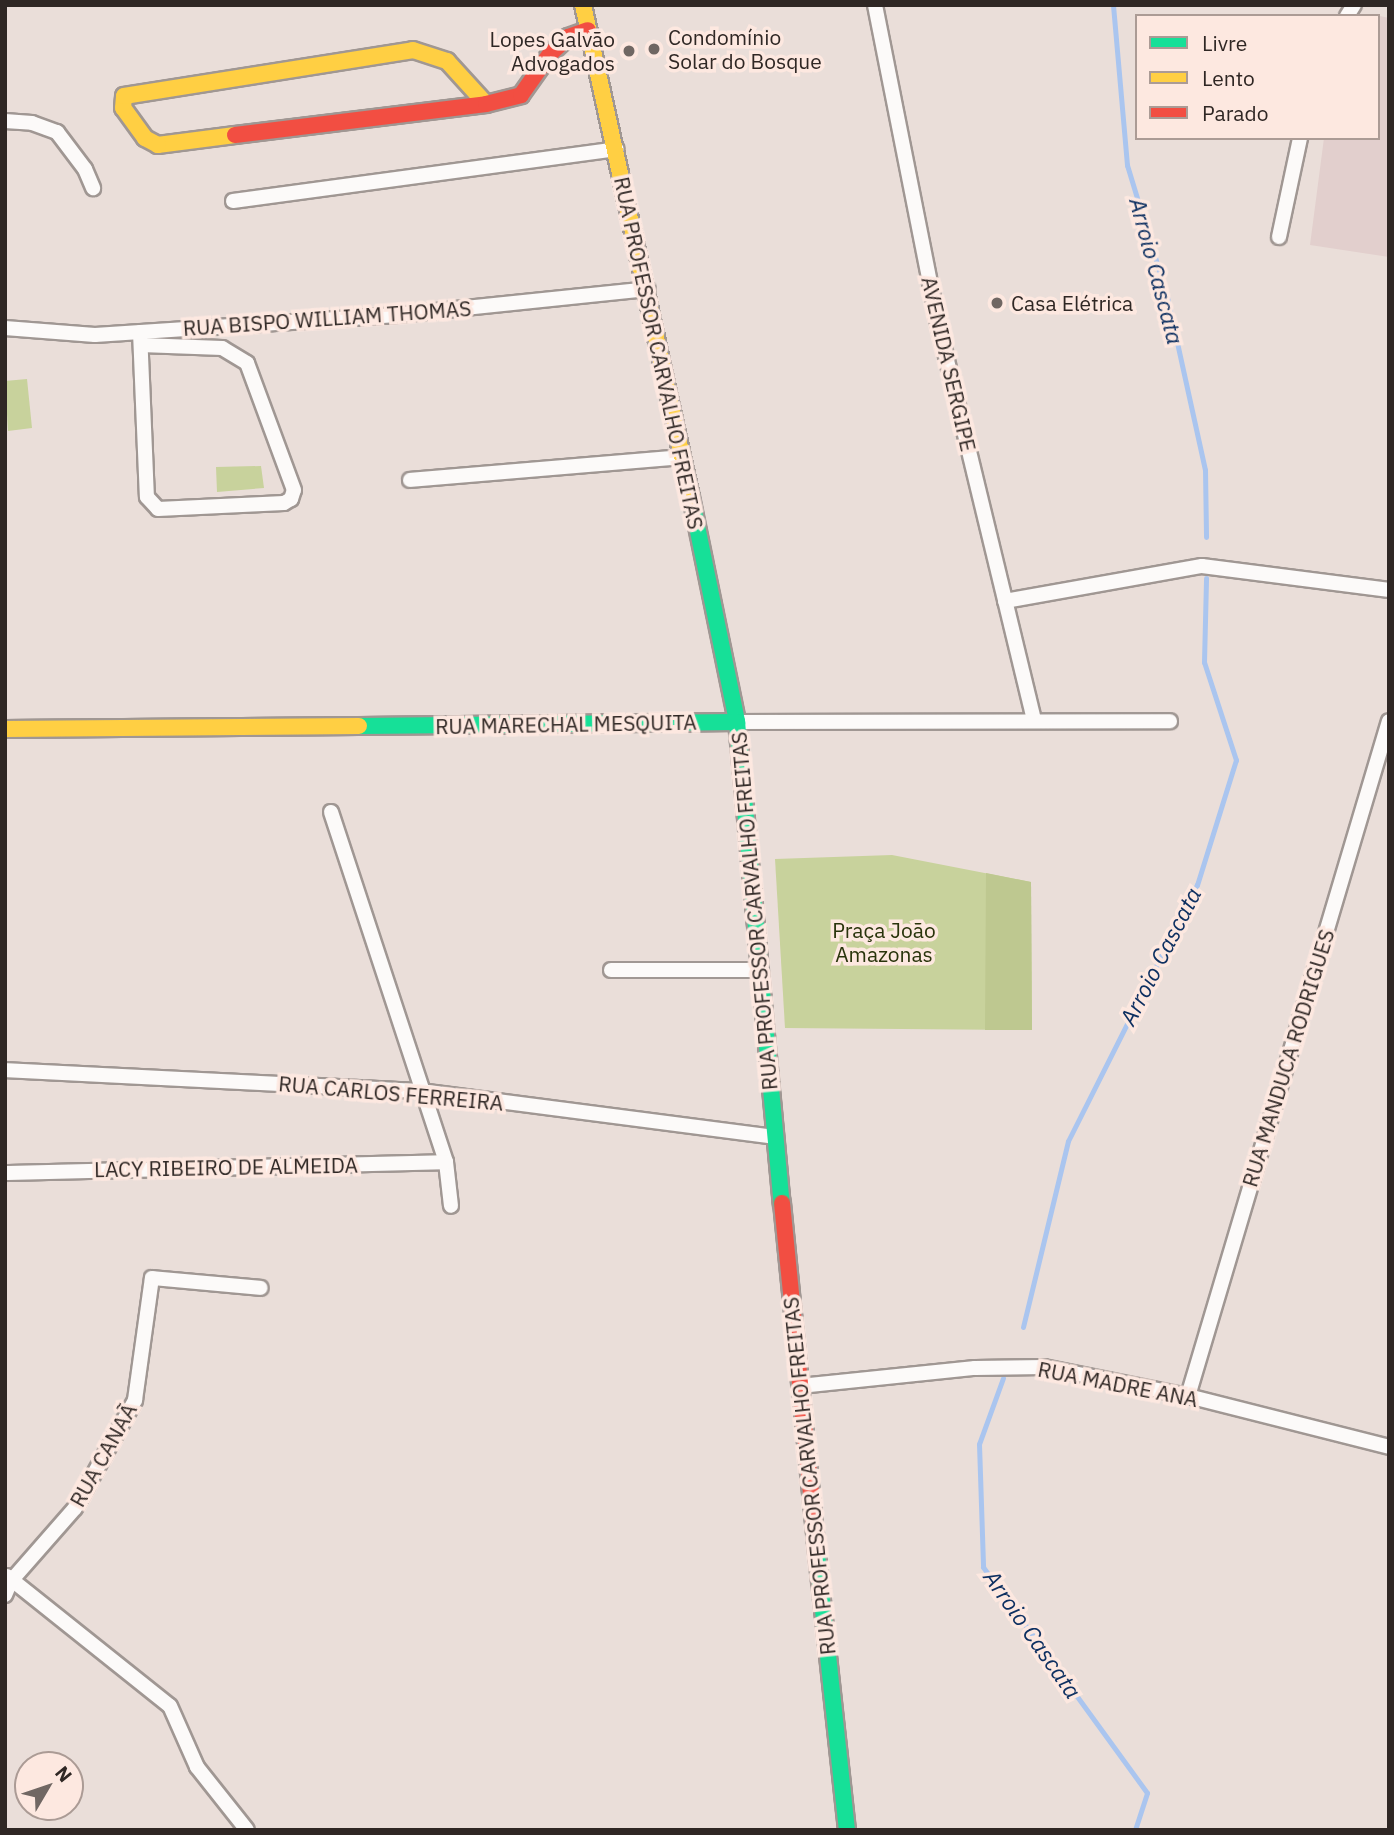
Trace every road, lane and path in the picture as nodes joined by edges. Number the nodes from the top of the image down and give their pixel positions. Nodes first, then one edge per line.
1 (583, 5) edge
2 (874, 5) edge
3 (588, 30) junction
4 (486, 104) junction
5 (5, 121) edge
6 (1300, 140) edge
7 (616, 149) junction
8 (93, 188) dead end
9 (233, 201) dead end
10 (1279, 237) dead end
11 (648, 289) junction
12 (5, 328) edge
13 (140, 338) junction
14 (682, 457) junction
15 (410, 480) dead end
16 (1389, 590) edge
17 (1005, 601) junction
18 (1034, 720) junction
19 (1170, 721) dead end
20 (1389, 721) edge
21 (737, 722) junction
22 (5, 729) edge
23 (331, 812) dead end
24 (611, 970) dead end
25 (759, 970) junction
26 (5, 1070) edge
27 (421, 1091) junction
28 (775, 1137) junction
29 (446, 1162) junction
30 (5, 1173) edge
31 (451, 1206) dead end
32 (261, 1288) dead end
33 (800, 1386) junction
34 (1188, 1396) junction
35 (1389, 1447) edge
36 (7, 1583) edge
37 (247, 1830) edge
38 (847, 1830) edge

1 - 3 street, RUA PROFESSOR CARVALHO FREITAS
2 - 17 street, AVENIDA SERGIPE
3 - 4 street
3 - 7 street, RUA PROFESSOR CARVALHO FREITAS
4 - 4 street
5 - 8 street
6 - 10 street
7 - 9 street
7 - 11 street, RUA PROFESSOR CARVALHO FREITAS
11 - 13 street, RUA BISPO WILLIAM THOMAS
11 - 14 street, RUA PROFESSOR CARVALHO FREITAS
12 - 13 street, RUA BISPO WILLIAM THOMAS
13 - 13 street
14 - 15 street
14 - 21 street, RUA PROFESSOR CARVALHO FREITAS
16 - 17 street
17 - 18 street, AVENIDA SERGIPE
18 - 19 street, RUA MARECHAL MESQUITA
18 - 21 street, RUA MARECHAL MESQUITA
20 - 34 street, RUA MANDUCA RODRIGUES
21 - 22 street, RUA MARECHAL MESQUITA
21 - 25 street, RUA PROFESSOR CARVALHO FREITAS
23 - 27 street
24 - 25 street
25 - 28 street, RUA PROFESSOR CARVALHO FREITAS
26 - 27 street, RUA CARLOS FERREIRA
27 - 28 street, RUA CARLOS FERREIRA
27 - 29 street
28 - 33 street, RUA PROFESSOR CARVALHO FREITAS
29 - 30 street, LACY RIBEIRO DE ALMEIDA
29 - 31 street
32 - 36 street, RUA CANAÃ
33 - 34 street, RUA MADRE ANA
33 - 38 street, RUA PROFESSOR CARVALHO FREITAS
34 - 35 street, RUA MADRE ANA
36 - 37 street

